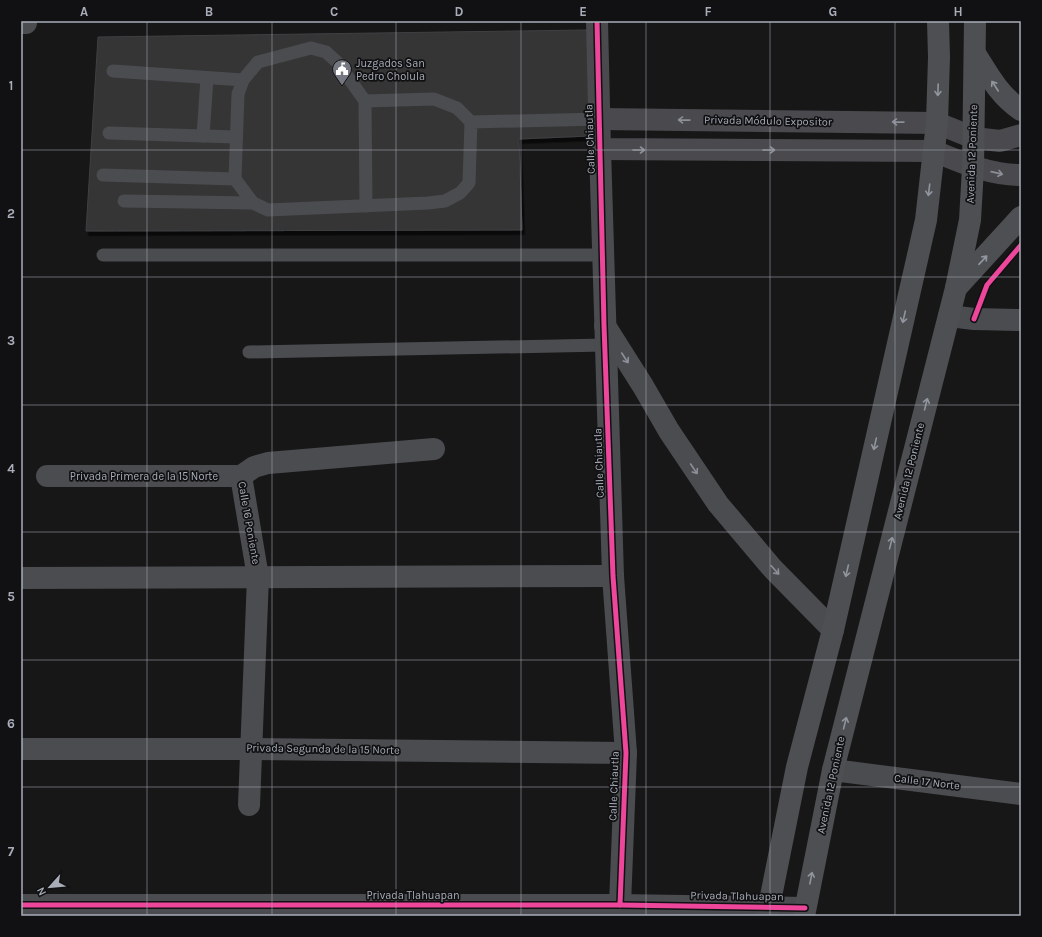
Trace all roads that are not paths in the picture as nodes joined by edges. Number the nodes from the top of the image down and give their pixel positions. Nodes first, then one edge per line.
1 (597, 21) edge
2 (938, 21) edge
3 (976, 21) edge
4 (976, 55) junction
5 (113, 71) dead end
6 (207, 78) junction
7 (243, 80) junction
8 (365, 100) junction
9 (1021, 110) edge
10 (600, 119) junction
11 (471, 122) junction
12 (937, 123) junction
13 (109, 133) dead end
14 (1021, 135) edge
15 (204, 136) junction
16 (236, 137) junction
17 (974, 138) junction
18 (600, 149) junction
19 (934, 151) junction
20 (973, 168) junction
21 (103, 175) dead end
22 (1021, 175) edge
23 (235, 179) junction
24 (124, 201) dead end
25 (253, 203) junction
26 (366, 206) junction
27 (1021, 217) edge
28 (103, 255) dead end
29 (604, 255) junction
30 (956, 288) junction
31 (949, 316) junction
32 (1021, 320) edge
33 (605, 335) junction
34 (249, 352) dead end
35 (434, 449) dead end
36 (47, 476) dead end
37 (241, 476) junction
38 (613, 576) junction
39 (258, 577) junction
40 (21, 578) edge
41 (833, 630) junction
42 (250, 748) junction
43 (21, 749) edge
44 (626, 753) junction
45 (833, 770) junction
46 (1021, 794) edge
47 (249, 805) dead end
48 (21, 905) edge
49 (620, 905) junction
50 (768, 911) edge
51 (804, 912) edge

1 - 10 street, Calle Chiautla
2 -> 12 main road
3 - 4 main road, Avenida 12 Poniente
9 -> 4 main road
4 - 17 main road, Avenida 12 Poniente
5 - 6 lane
6 - 7 lane
6 - 15 lane
7 - 8 lane
7 - 16 lane
8 - 11 lane
8 - 26 lane
10 - 11 lane
12 -> 10 street, Privada Módulo Expositor
10 - 18 street, Calle Chiautla
11 - 26 lane
12 - 17 street
12 - 19 main road
13 - 15 lane
14 - 17 street
15 - 16 lane
16 - 23 lane
17 - 20 main road, Avenida 12 Poniente
18 -> 19 street
18 - 29 street, Calle Chiautla
19 - 20 street
19 -> 41 main road
20 -> 22 street
20 - 30 main road, Avenida 12 Poniente
21 - 23 lane
23 - 25 lane
24 - 25 lane
25 - 26 lane
30 -> 27 main road
28 - 29 lane
29 - 33 street, Calle Chiautla
30 - 31 main road, Avenida 12 Poniente
31 - 32 street
45 -> 31 main road, Avenida 12 Poniente
33 - 34 lane
33 - 38 street, Calle Chiautla
33 -> 41 street
35 - 37 street, Calle 16 Poniente
36 - 37 street, Privada Primera de la 15 Norte
37 - 39 street, Calle 16 Poniente
38 - 39 street
38 - 44 street, Calle Chiautla
39 - 40 street
39 - 42 street, Calle 16 Poniente
41 - 50 main road
42 - 43 street, Privada Segunda de la 15 Norte
42 - 44 street, Privada Segunda de la 15 Norte
42 - 47 street, Calle 16 Poniente
44 - 49 street, Calle Chiautla
45 - 46 street, Calle 17 Norte
51 -> 45 main road, Avenida 12 Poniente
48 - 49 street, Privada Tlahuapan
49 - 50 street, Privada Tlahuapan
50 - 51 street, Privada Tlahuapan

